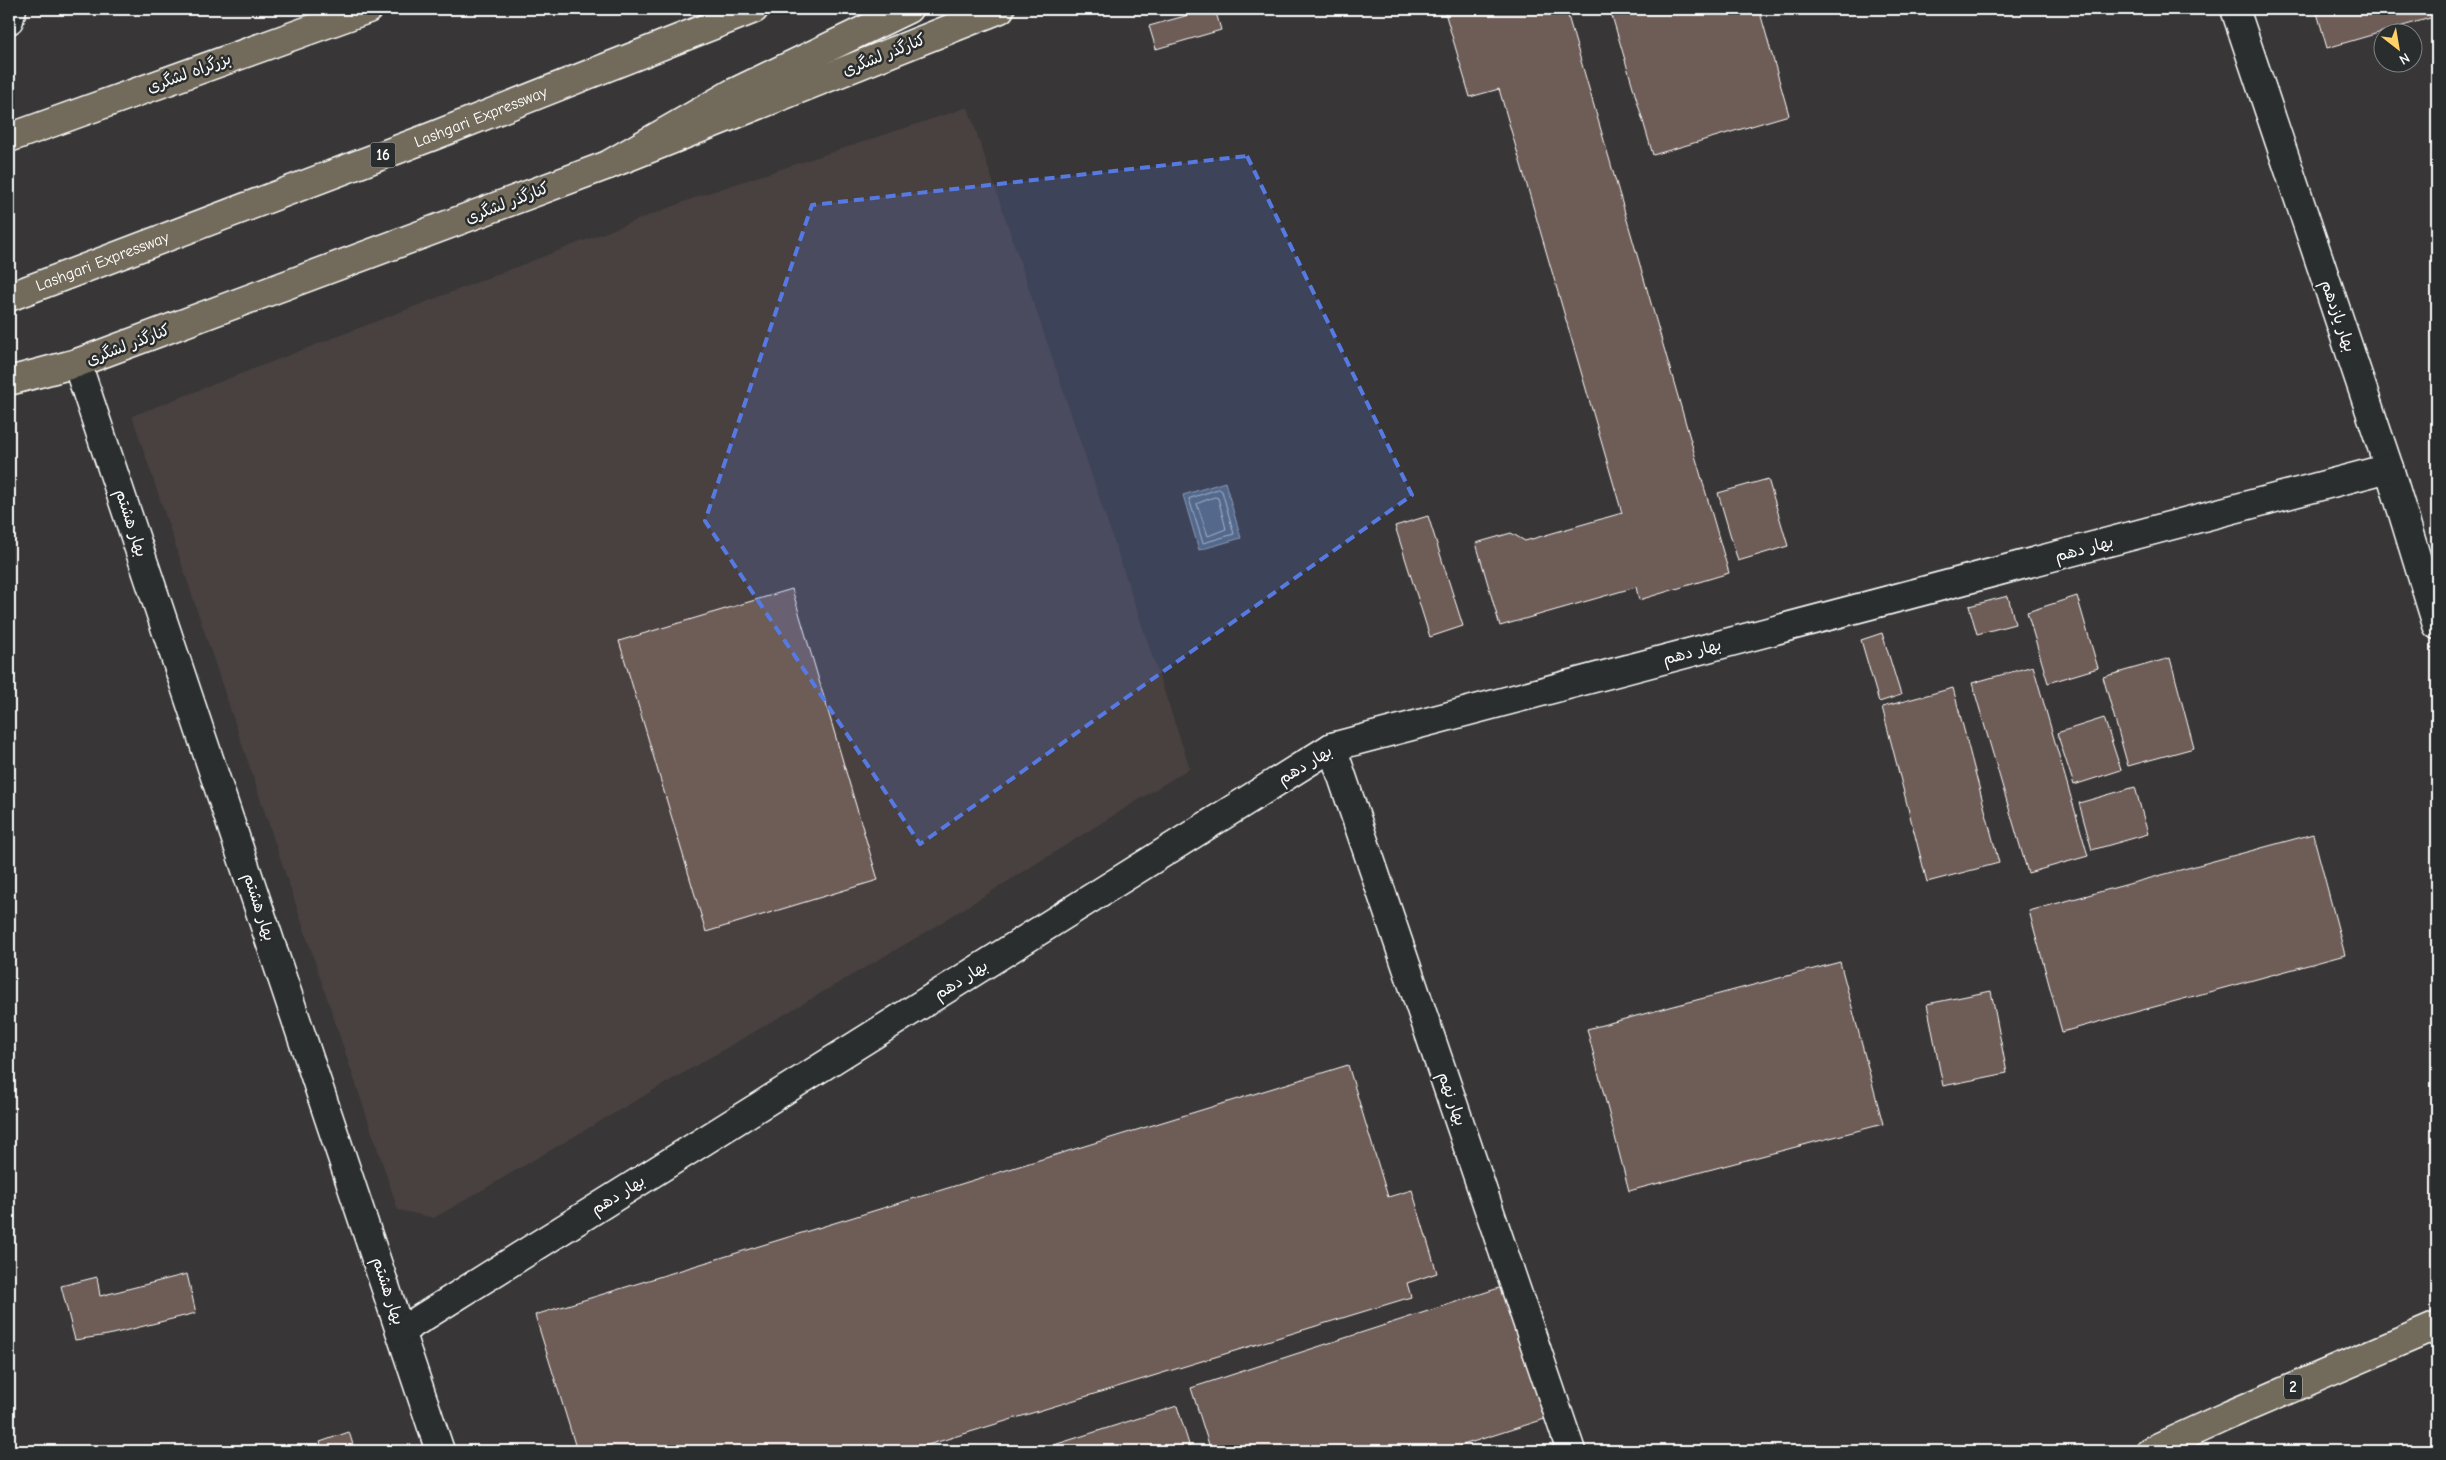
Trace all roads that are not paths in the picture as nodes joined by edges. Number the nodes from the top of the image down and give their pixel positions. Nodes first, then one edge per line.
1 (12, 9) edge
2 (368, 9) edge
3 (754, 9) edge
4 (908, 9) edge
5 (1000, 9) edge
6 (2235, 9) edge
7 (9, 20) edge
8 (9, 138) edge
9 (608, 165) junction
10 (9, 297) edge
11 (77, 364) junction
12 (9, 381) edge
13 (2389, 468) junction
14 (2437, 625) edge
15 (1332, 748) junction
16 (2437, 1326) edge
17 (401, 1331) junction
18 (440, 1451) edge
19 (1571, 1451) edge
20 (2150, 1451) edge

1 - 7 street
2 - 8 main road, بزرگراه لشگری
3 - 10 main road, Lashgari Expressway / 16
4 - 9 main road
5 - 9 main road, کنارگذر لشگری
6 - 13 street, بهار یازدهم
9 - 11 main road, کنارگذر لشگری
11 - 12 main road, کنارگذر لشگری
11 - 17 street, بهار هشتم
13 - 14 street, بهار یازدهم
13 - 15 street, بهار دهم
15 - 17 street, بهار دهم
15 - 19 street, بهار نهم
16 - 20 main road, 2
17 - 18 street, بهار هشتم

